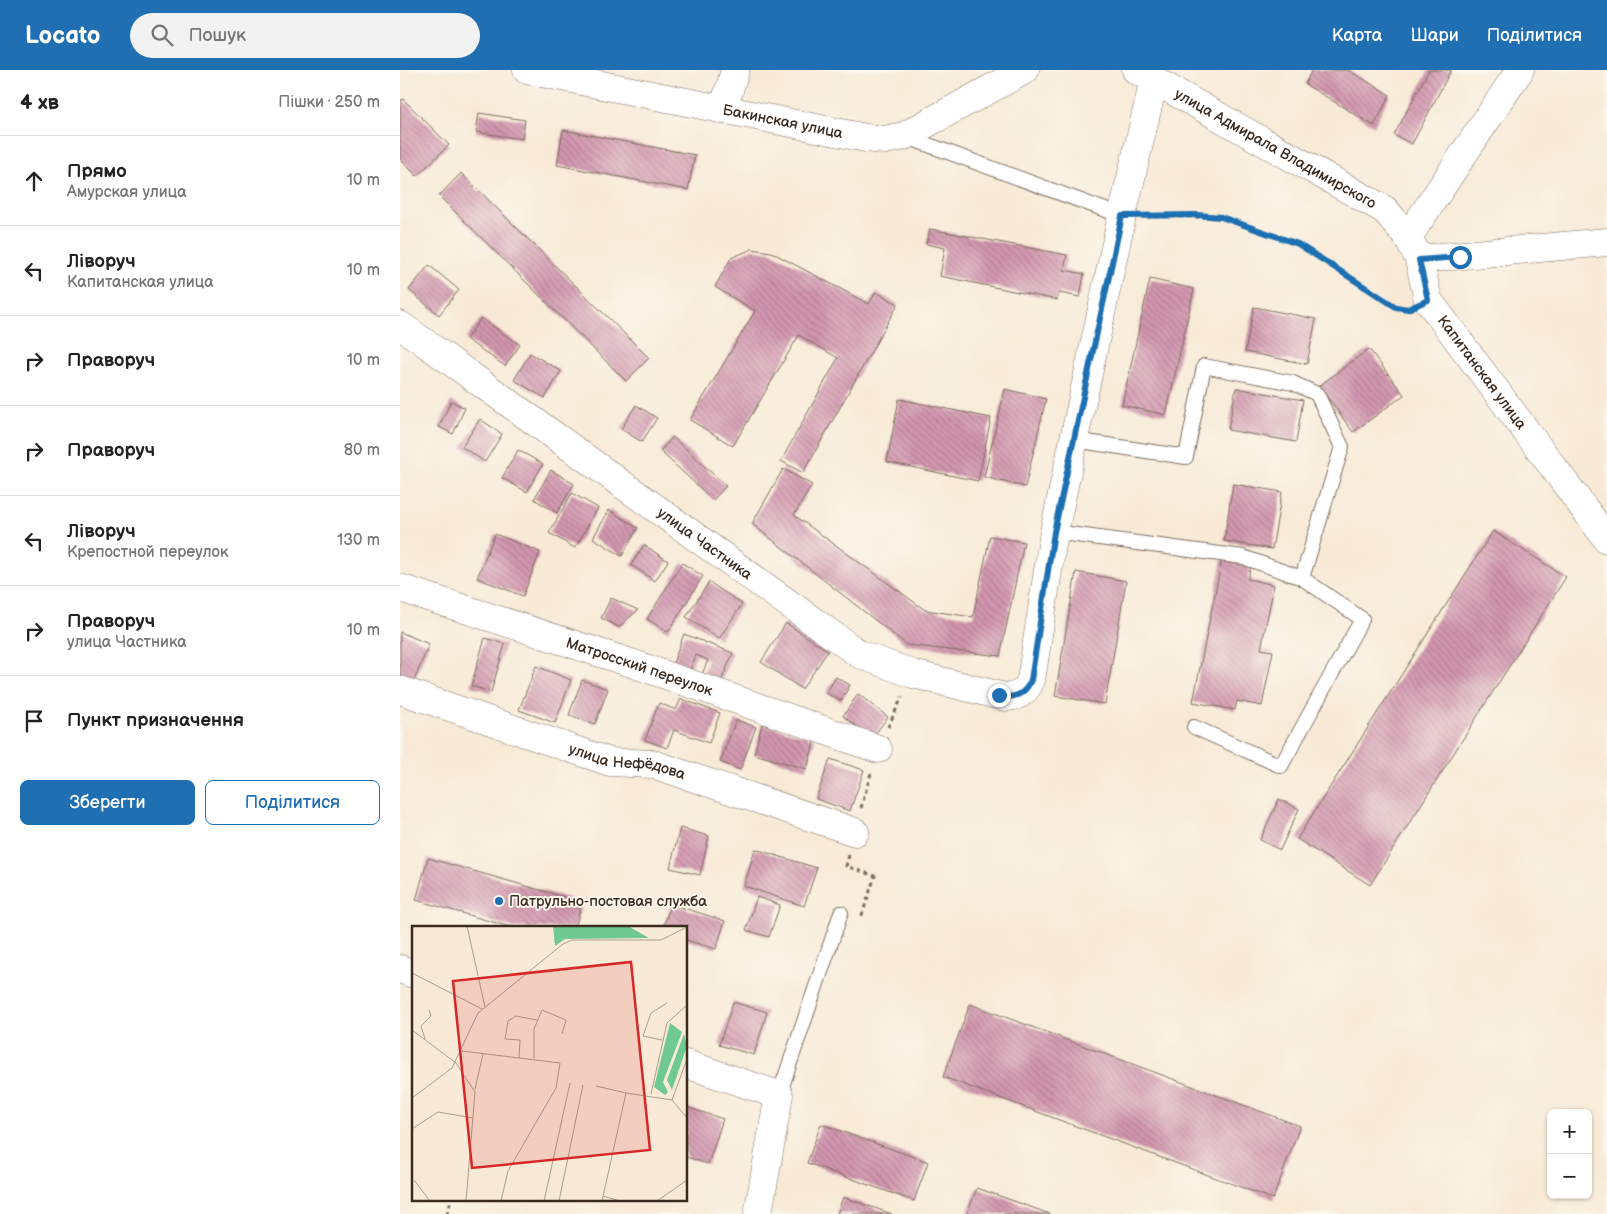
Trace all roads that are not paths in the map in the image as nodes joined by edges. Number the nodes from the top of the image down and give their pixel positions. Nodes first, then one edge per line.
1 (527, 70) edge
2 (735, 70) edge
3 (1024, 70) edge
4 (1520, 70) edge
5 (1145, 75) edge
6 (723, 110) junction
7 (904, 136) junction
8 (1122, 216) junction
9 (1607, 242) edge
10 (1413, 248) junction
11 (400, 325) edge
12 (1074, 440) junction
13 (1054, 532) junction
14 (1607, 538) edge
15 (1302, 578) junction
16 (400, 588) edge
17 (400, 690) edge
18 (1194, 727) dead end
19 (878, 749) dead end
20 (855, 832) dead end
21 (841, 913) dead end
22 (400, 969) edge
23 (412, 973) edge
24 (688, 1065) edge
25 (780, 1095) junction
26 (758, 1214) edge

1 - 6 street, Бакинская улица
2 - 6 street
3 - 7 street, Бакинская улица
4 - 10 street
5 - 8 street
5 - 10 street, улица Адмирала Владимирского
6 - 7 street, Бакинская улица
7 - 8 lane
8 - 12 street
9 - 10 street
10 - 14 street, Капитанская улица
11 - 13 street, улица Частника
12 - 13 street
12 - 15 lane
13 - 15 lane
15 - 18 lane
16 - 19 street, Матросский переулок
17 - 20 street, улица Нефёдова
21 - 25 lane
22 - 23 street
24 - 25 street
25 - 26 street

